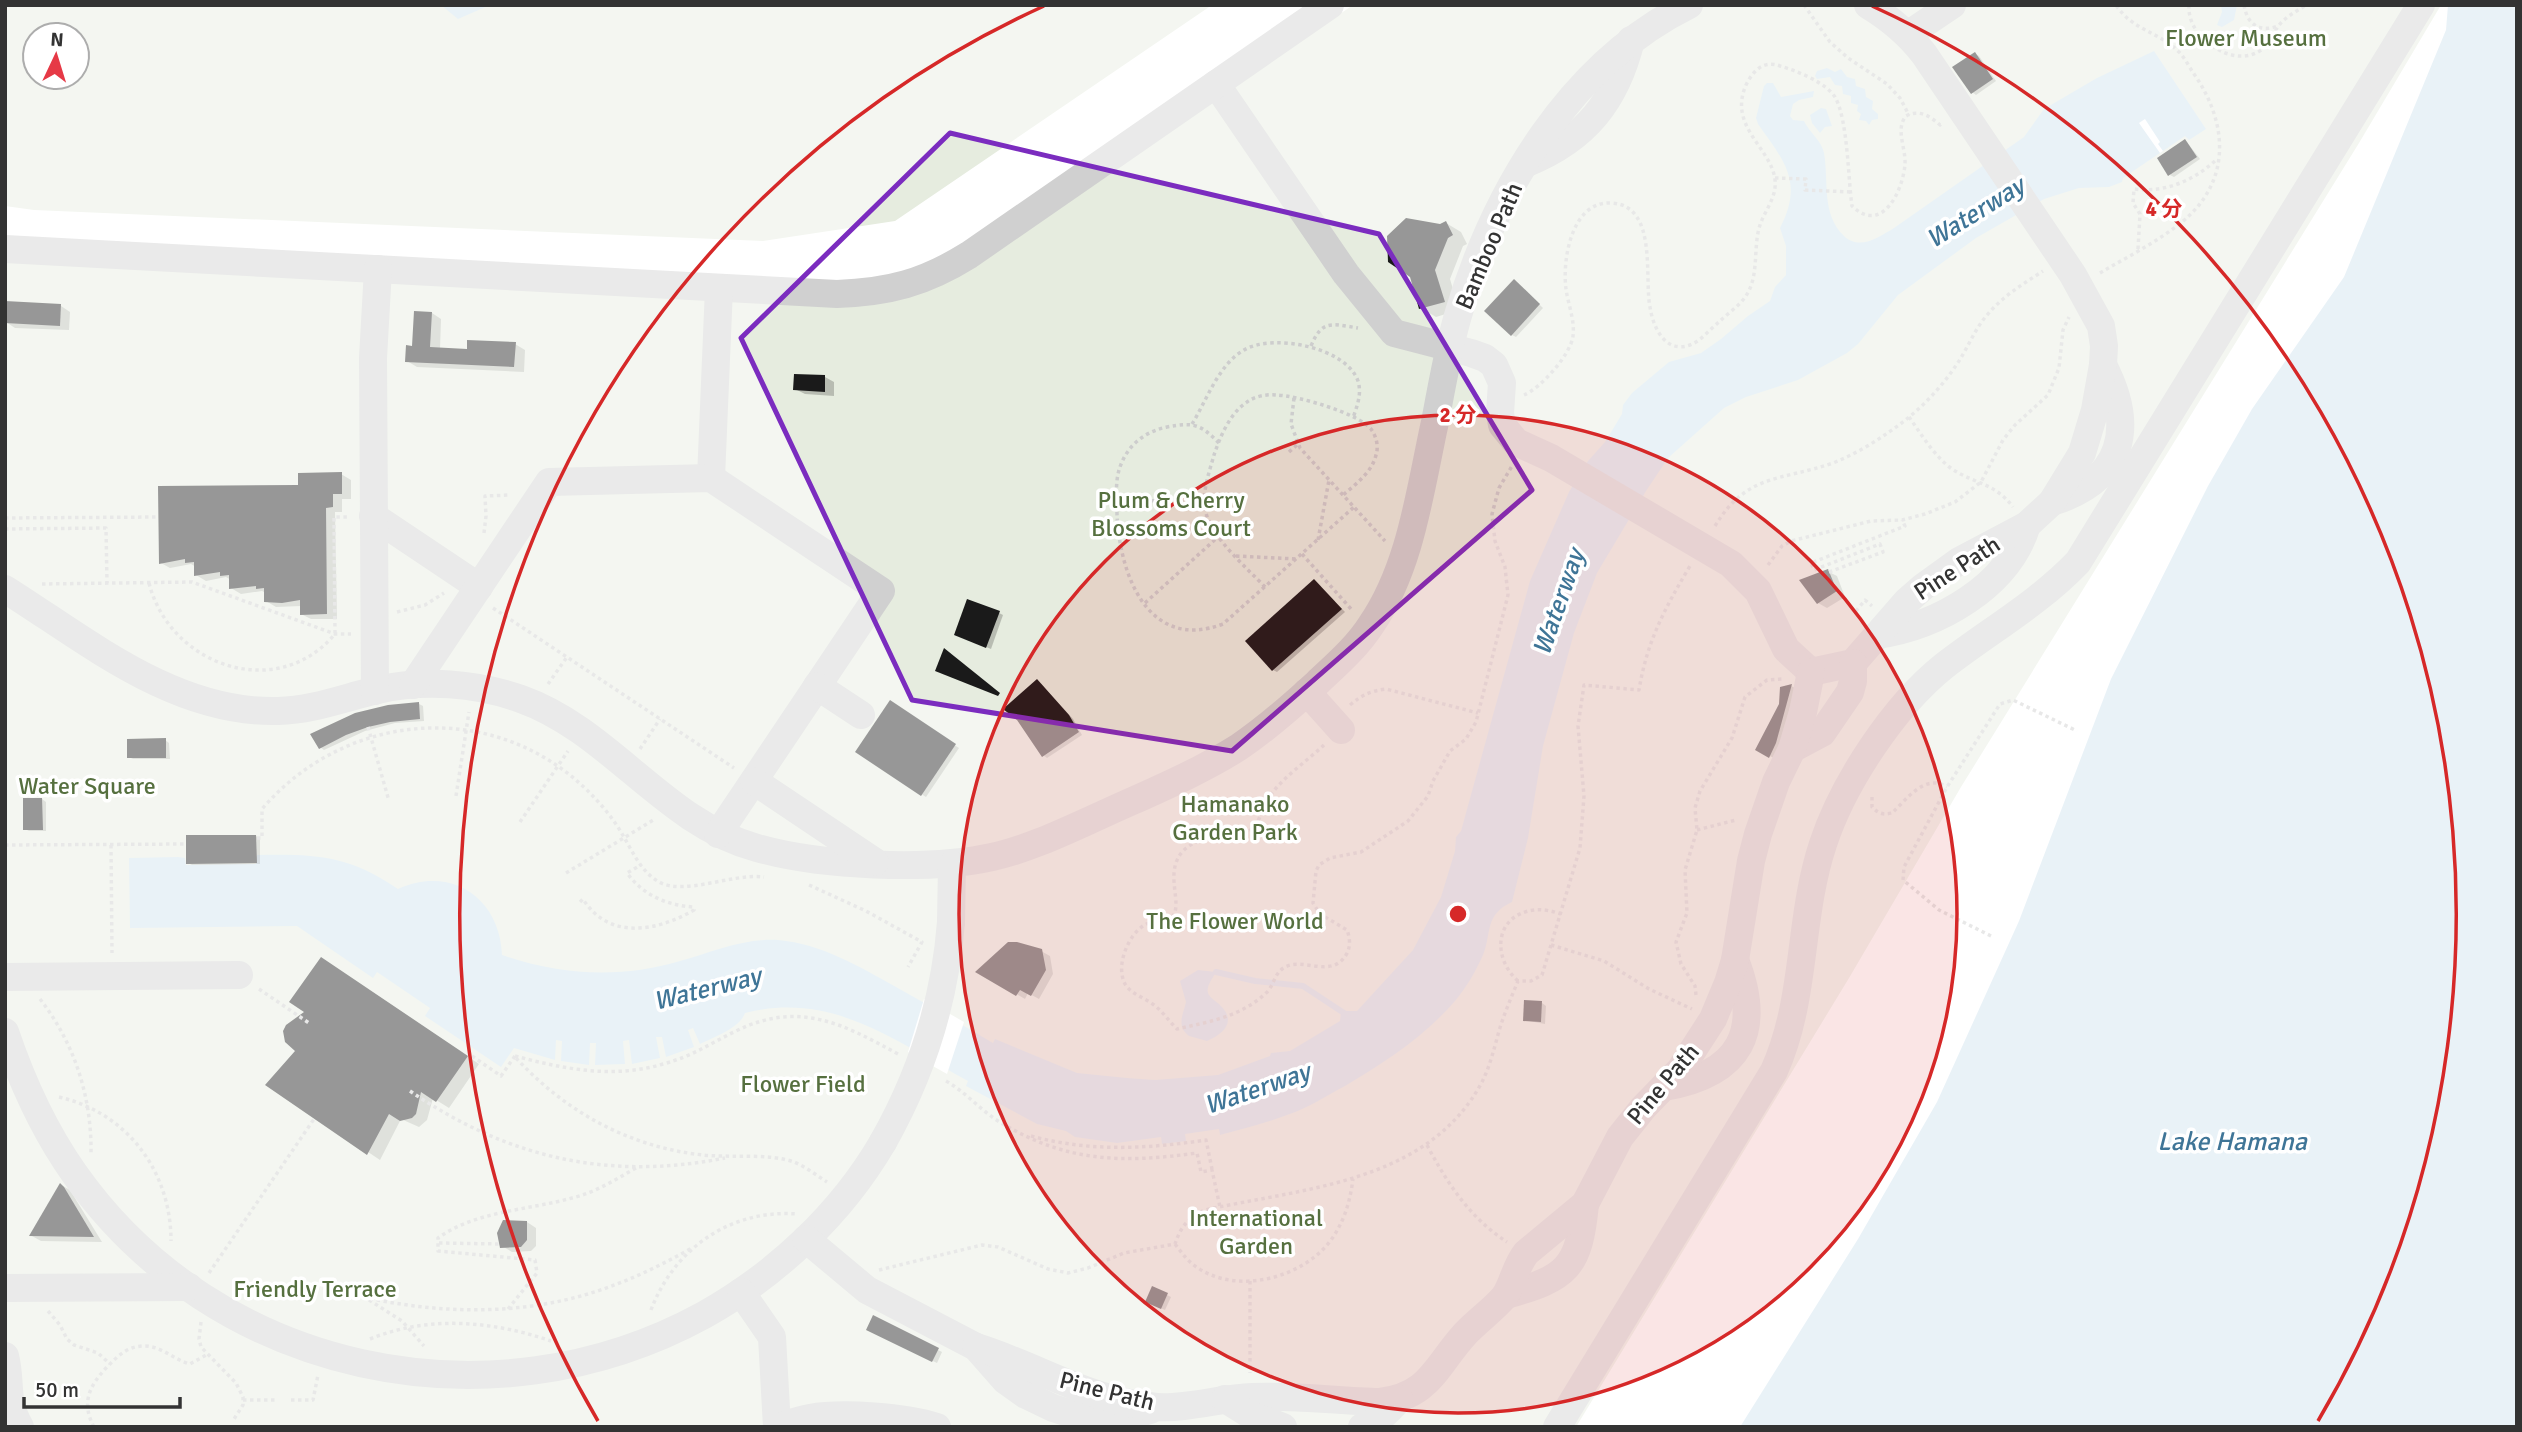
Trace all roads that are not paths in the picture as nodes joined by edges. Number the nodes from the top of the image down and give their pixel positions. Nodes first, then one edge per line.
1 (1330, 5) edge
2 (1689, 5) edge
3 (1868, 5) edge
4 (1952, 5) edge
5 (2421, 5) edge
6 (1909, 34) junction
7 (1216, 84) junction
8 (5, 249) edge
9 (378, 269) junction
10 (719, 288) junction
11 (1450, 347) junction
12 (711, 478) junction
13 (373, 516) junction
14 (18, 586) edge
15 (476, 591) junction
16 (1853, 663) junction
17 (1811, 672) junction
18 (413, 685) junction
19 (817, 686) junction
20 (375, 691) junction
21 (1307, 692) junction
22 (861, 715) dead end
23 (1337, 725) road end
24 (1792, 749) junction
25 (754, 781) junction
26 (718, 834) junction
27 (877, 863) junction
28 (952, 865) junction
29 (1735, 960) junction
30 (239, 975) road end
31 (13, 977) edge
32 (5, 1032) edge
33 (1664, 1087) junction
34 (1585, 1204) junction
35 (816, 1229) junction
36 (5, 1288) edge
37 (741, 1292) junction
38 (1506, 1295) junction
39 (206, 1298) junction
40 (5, 1356) edge
41 (1237, 1398) junction
42 (1399, 1399) junction
43 (20, 1427) edge
44 (777, 1427) edge
45 (937, 1427) edge
46 (1283, 1427) edge
47 (1362, 1427) edge
48 (1557, 1427) edge

1 - 7 lane
2 - 11 lane, Bamboo Path
3 - 6 lane
4 - 6 lane
5 - 48 lane
6 - 16 lane, Pine Path
7 - 10 lane
7 - 11 lane
8 - 9 lane
9 - 10 lane
9 - 13 lane
10 - 12 lane
11 - 17 lane
11 - 21 lane, Bamboo Path
12 - 15 lane
12 - 19 lane
13 - 15 lane
13 - 20 lane
14 - 20 lane, Bamboo Path
15 - 18 lane
16 - 17 lane
16 - 24 lane
17 - 24 lane, Pine Path
18 - 20 lane, Bamboo Path
18 - 26 lane, Bamboo Path
19 - 22 lane
19 - 25 lane
21 - 23 lane
21 - 28 lane, Bamboo Path
24 - 29 lane, Pine Path
25 - 26 lane
25 - 27 lane
26 - 27 lane, Bamboo Path
27 - 28 lane, Bamboo Path
28 - 35 lane, bridge
29 - 33 lane, Pine Path
29 - 33 lane
30 - 31 lane
32 - 39 lane
33 - 34 lane, Pine Path
34 - 38 lane, Pine Path
34 - 38 lane
35 - 37 lane
35 - 41 lane, Pine Path
36 - 39 lane
37 - 39 lane
37 - 44 lane
38 - 42 lane, Pine Path
40 - 43 lane
41 - 42 lane, Pine Path
41 - 46 lane
42 - 47 lane
44 - 45 lane

